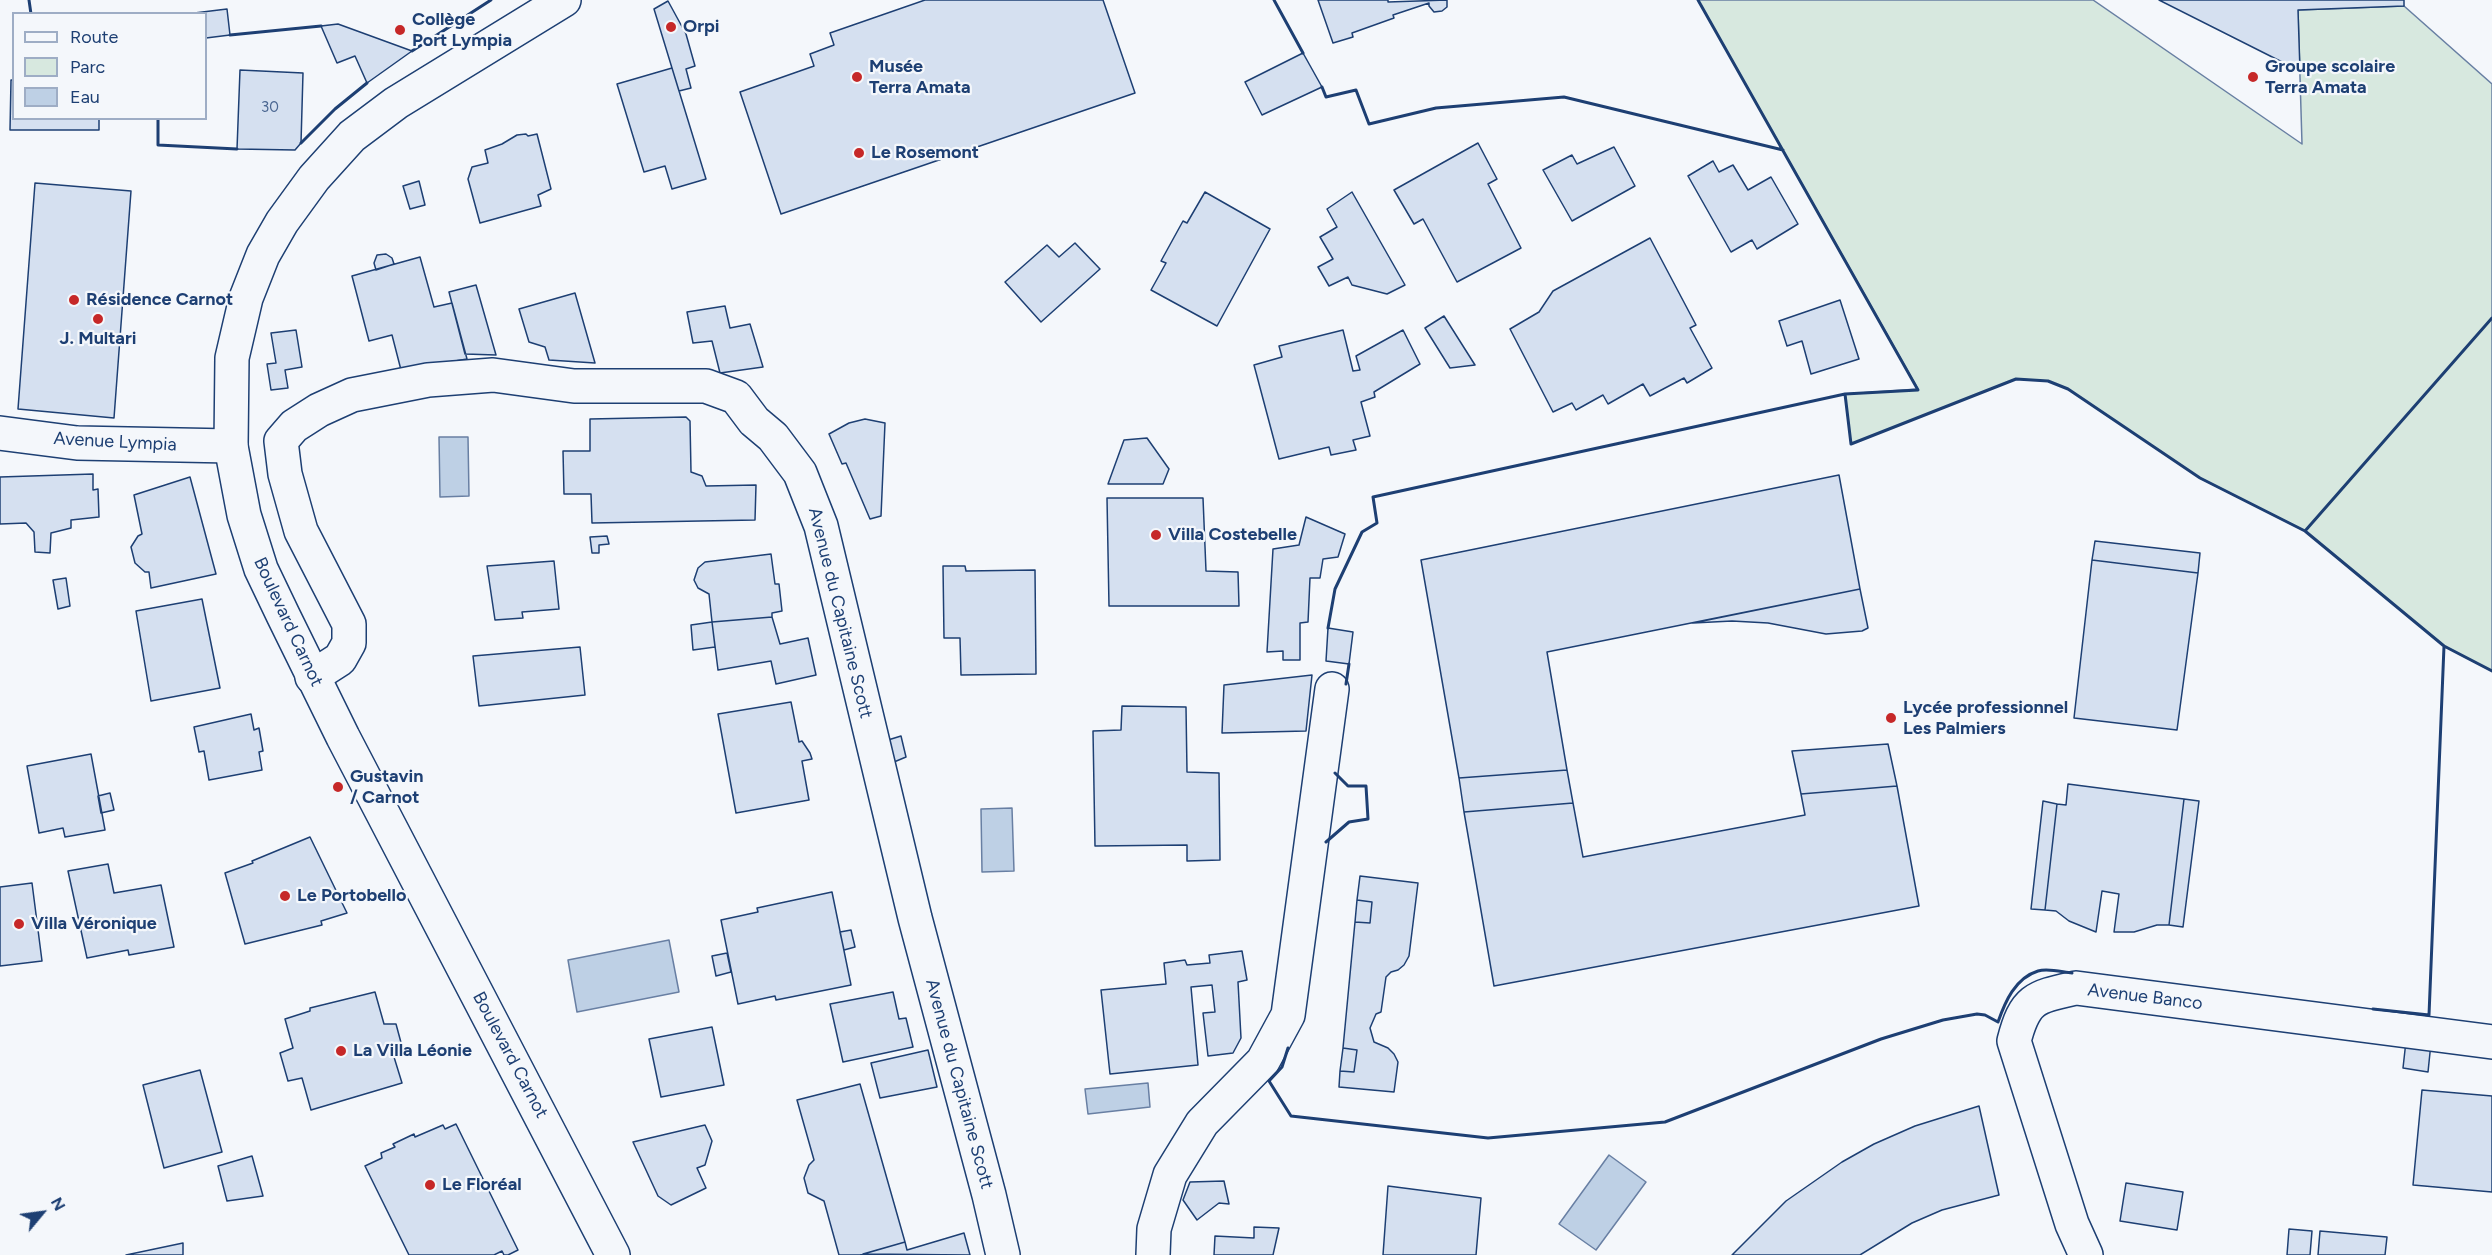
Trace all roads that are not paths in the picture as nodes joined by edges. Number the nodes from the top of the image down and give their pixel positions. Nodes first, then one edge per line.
1 (564, 0) edge
2 (0, 433) edge
3 (231, 446) junction
4 (312, 677) junction
5 (1332, 689) dead end
6 (2492, 1041) edge
7 (613, 1255) edge
8 (1003, 1255) edge
9 (1153, 1255) edge
10 (2086, 1255) edge

1 - 3 street, Boulevard Carnot
2 - 3 street, Avenue Lympia
3 - 4 street, Boulevard Carnot
4 - 7 street, Boulevard Carnot
4 - 8 street, Avenue du Capitaine Scott
5 - 9 street
6 - 10 street, Avenue Banco

